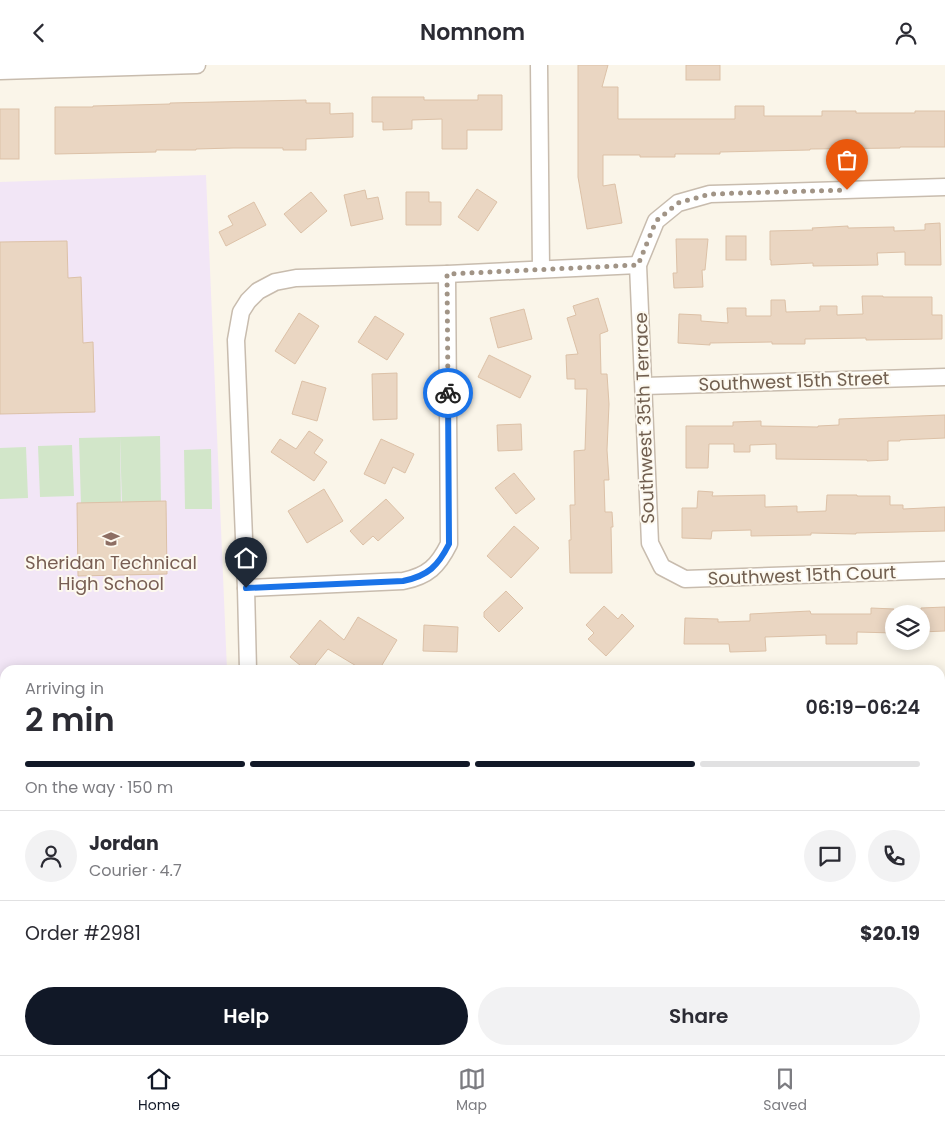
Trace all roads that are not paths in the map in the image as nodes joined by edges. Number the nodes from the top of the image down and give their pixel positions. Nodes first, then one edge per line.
1 (197, 65) edge
2 (539, 65) edge
3 (40, 67) edge
4 (0, 71) edge
5 (945, 187) edge
6 (638, 265) junction
7 (541, 269) junction
8 (447, 274) junction
9 (945, 377) edge
10 (644, 386) junction
11 (662, 567) joint
12 (945, 570) edge
13 (246, 588) junction
14 (248, 665) edge

1 - 3 street
2 - 7 street
3 - 4 street
5 - 6 street
6 - 7 street
6 - 10 street, Southwest 35th Terrace
7 - 8 street
8 - 13 street
8 - 13 street
9 - 10 street, Southwest 15th Street
10 - 11 street, Southwest 35th Terrace
11 - 12 street, Southwest 15th Court
13 - 14 street

